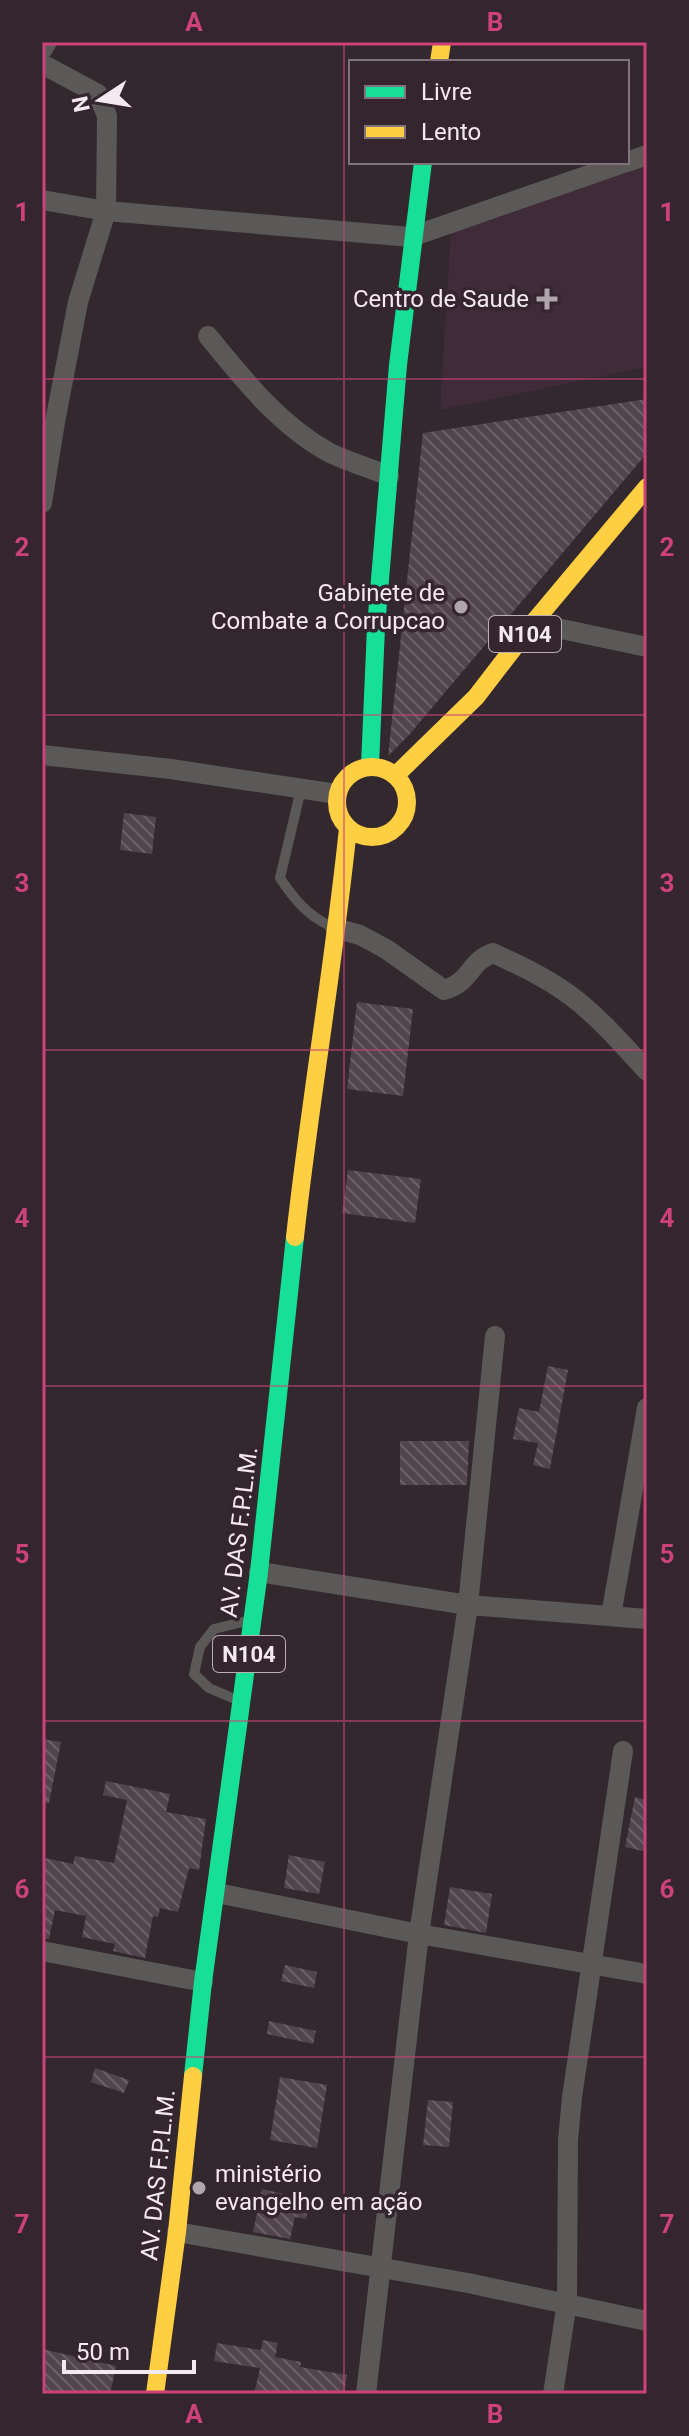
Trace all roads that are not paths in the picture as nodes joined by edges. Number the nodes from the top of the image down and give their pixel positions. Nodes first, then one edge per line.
1 (47, 42) edge
2 (42, 50) edge
3 (42, 64) edge
4 (423, 164) edge
5 (621, 164) edge
6 (42, 200) edge
7 (106, 211) junction
8 (411, 237) junction
9 (208, 336) dead end
10 (389, 476) junction
11 (647, 487) edge
12 (42, 503) edge
13 (533, 623) junction
14 (647, 647) edge
15 (42, 755) edge
16 (370, 766) junction
17 (396, 775) junction
18 (301, 789) junction
19 (337, 794) junction
20 (348, 828) junction
21 (385, 835) junction
22 (337, 921) junction
23 (647, 1071) edge
24 (495, 1336) dead end
25 (647, 1408) edge
26 (259, 1572) junction
27 (468, 1605) junction
28 (611, 1616) junction
29 (647, 1619) edge
30 (253, 1620) junction
31 (242, 1702) junction
32 (623, 1751) dead end
33 (217, 1893) junction
34 (419, 1934) junction
35 (42, 1951) edge
36 (589, 1966) junction
37 (647, 1974) edge
38 (203, 1982) junction
39 (177, 2232) junction
40 (381, 2268) junction
41 (567, 2302) junction
42 (647, 2321) edge
43 (155, 2394) edge
44 (366, 2394) edge
45 (553, 2394) edge

1 - 2 street
3 - 7 street
4 - 8 main road
5 - 8 street
6 - 7 street
7 - 8 street
7 - 12 street
8 - 10 main road
9 - 10 street
10 - 16 main road
11 - 13 main road, N104 / N104
13 - 14 street
13 - 17 main road, N104 / N104
15 - 18 street
16 - 17 main road
16 - 19 main road
17 - 21 main road, N104
18 - 19 street
18 - 22 lane
19 - 20 main road, N104
20 - 21 main road
20 - 22 main road, AV. DAS F.P.L.M. / N104
21 - 22 main road, AV. DAS F.P.L.M. / N104
22 - 23 street
22 - 26 main road, AV. DAS F.P.L.M. / N104
24 - 27 street
25 - 28 street
26 - 27 street
26 - 30 main road, AV. DAS F.P.L.M. / N104
27 - 28 street
27 - 34 street
28 - 29 street
30 - 31 main road, AV. DAS F.P.L.M. / N104
30 - 31 lane
31 - 33 main road, AV. DAS F.P.L.M. / N104
32 - 36 street
33 - 34 street
33 - 38 main road, AV. DAS F.P.L.M. / N104
34 - 36 street
34 - 40 street
35 - 38 street
36 - 37 street
36 - 41 street
38 - 39 main road, AV. DAS F.P.L.M. / N104
39 - 40 street
39 - 43 main road, AV. DAS F.P.L.M. / N104
40 - 41 street
40 - 44 street
41 - 42 street
41 - 45 street

